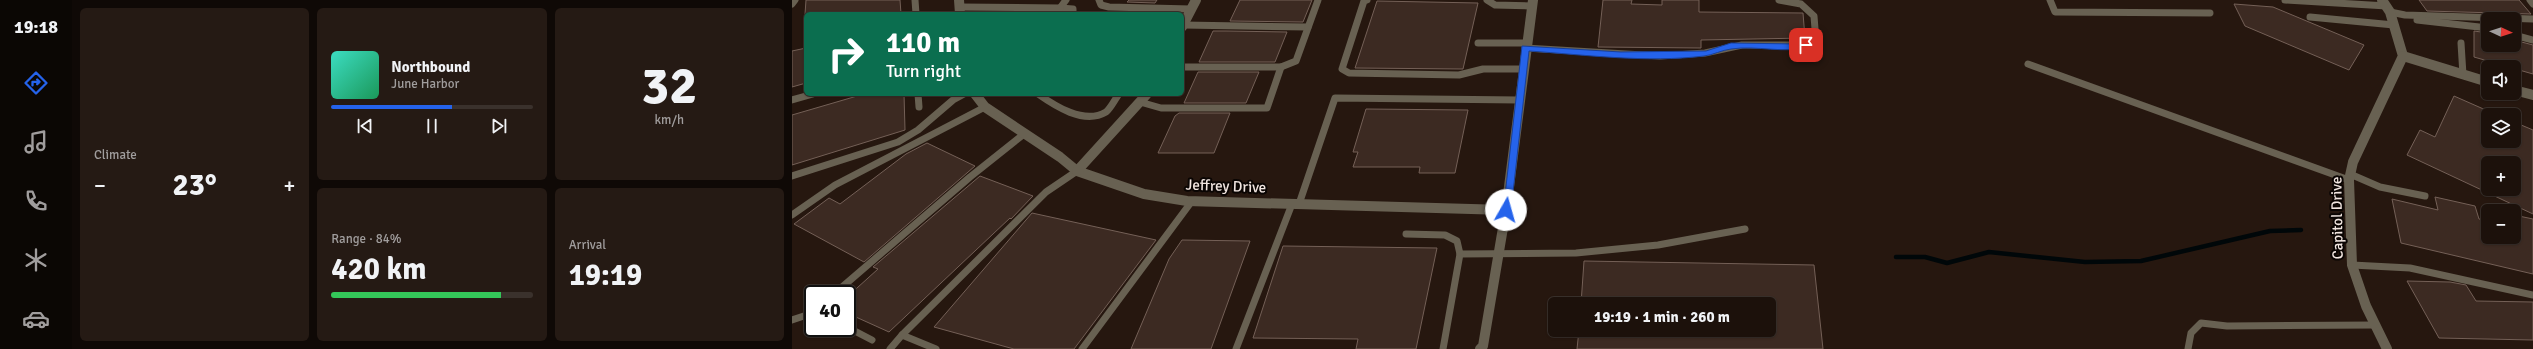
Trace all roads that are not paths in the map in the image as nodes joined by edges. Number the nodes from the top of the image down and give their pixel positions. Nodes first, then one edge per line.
1 (795, 0) edge
2 (915, 0) edge
3 (1066, 0) edge
4 (1099, 0) edge
5 (1196, 0) edge
6 (1318, 0) edge
7 (1367, 0) edge
8 (1487, 0) edge
9 (1779, 0) edge
10 (2050, 0) edge
11 (2285, 0) edge
12 (2530, 0) edge
13 (1532, 3) edge
14 (792, 4) edge
15 (2533, 4) edge
16 (960, 7) edge
17 (1060, 8) junction
18 (1114, 8) junction
19 (1191, 9) junction
20 (916, 12) edge
21 (1073, 12) edge
22 (1111, 12) edge
23 (2389, 12) edge
24 (2210, 13) dead end
25 (2310, 17) dead end
26 (2533, 19) edge
27 (1184, 22) edge
28 (1184, 26) edge
29 (2481, 26) edge
30 (1308, 27) junction
31 (2521, 37) edge
32 (2533, 40) edge
33 (2461, 42) dead end
34 (1478, 43) dead end
35 (1525, 46) junction
36 (2404, 56) junction
37 (2028, 64) dead end
38 (1184, 67) edge
39 (1281, 67) junction
40 (1522, 70) junction
41 (2463, 74) junction
42 (2481, 80) edge
43 (2521, 92) edge
44 (806, 96) edge
45 (918, 96) edge
46 (960, 96) edge
47 (977, 96) edge
48 (1042, 96) edge
49 (1118, 96) edge
50 (1145, 96) edge
51 (2533, 96) edge
52 (792, 100) edge
53 (1519, 100) junction
54 (1140, 102) junction
55 (919, 107) dead end
56 (985, 107) junction
57 (1024, 134) junction
58 (1077, 171) junction
59 (792, 176) edge
60 (2350, 177) junction
61 (2426, 196) dead end
62 (1192, 201) junction
63 (1295, 204) junction
64 (1506, 210) junction
65 (792, 215) edge
66 (1746, 229) dead end
67 (1406, 234) dead end
68 (1499, 252) junction
69 (1460, 254) junction
70 (2352, 265) junction
71 (844, 285) edge
72 (2533, 295) edge
73 (804, 316) edge
74 (792, 320) edge
75 (2375, 325) junction
76 (856, 331) edge
77 (902, 335) junction
78 (872, 340) dead end
79 (1482, 348) edge
80 (890, 349) edge
81 (936, 349) edge
82 (1082, 349) edge
83 (1236, 349) edge
84 (1443, 349) edge
85 (2188, 349) edge
86 (2387, 349) edge

1 - 14 lane
2 - 20 lane
3 - 17 lane
4 - 18 lane
5 - 19 street
6 - 30 lane
7 - 40 lane
8 - 13 lane
9 - 35 lane
10 - 24 lane
11 - 23 lane
12 - 15 lane
13 - 35 street
16 - 17 lane
17 - 21 lane
18 - 19 lane
18 - 22 lane
19 - 27 street
23 - 25 lane
23 - 26 lane
23 - 29 lane
23 - 36 street
28 - 30 lane
30 - 39 lane
31 - 32 lane
33 - 41 lane
34 - 35 lane
35 - 40 street
36 - 41 street
36 - 60 street, Capitol Drive
37 - 60 lane
38 - 39 lane
39 - 54 lane
40 - 53 street
41 - 42 street
43 - 51 street
44 - 52 lane
45 - 55 lane
46 - 59 lane
47 - 56 street, Jeffrey Drive
48 - 49 lane
50 - 54 street
53 - 63 lane
53 - 64 street
54 - 58 street
56 - 57 street, Jeffrey Drive
56 - 65 lane
57 - 58 street, Jeffrey Drive
57 - 71 lane
58 - 62 street, Jeffrey Drive
58 - 77 lane
60 - 61 lane
60 - 70 street, Capitol Drive
62 - 63 street, Jeffrey Drive
62 - 82 lane
63 - 64 street, Jeffrey Drive
63 - 83 lane
64 - 68 street
66 - 68 lane
67 - 69 lane
68 - 69 lane
68 - 79 street
69 - 84 lane
70 - 72 lane
70 - 75 street, Capitol Drive
73 - 74 lane
75 - 85 lane
75 - 86 street, Capitol Drive
76 - 78 lane
77 - 80 lane
77 - 81 lane

